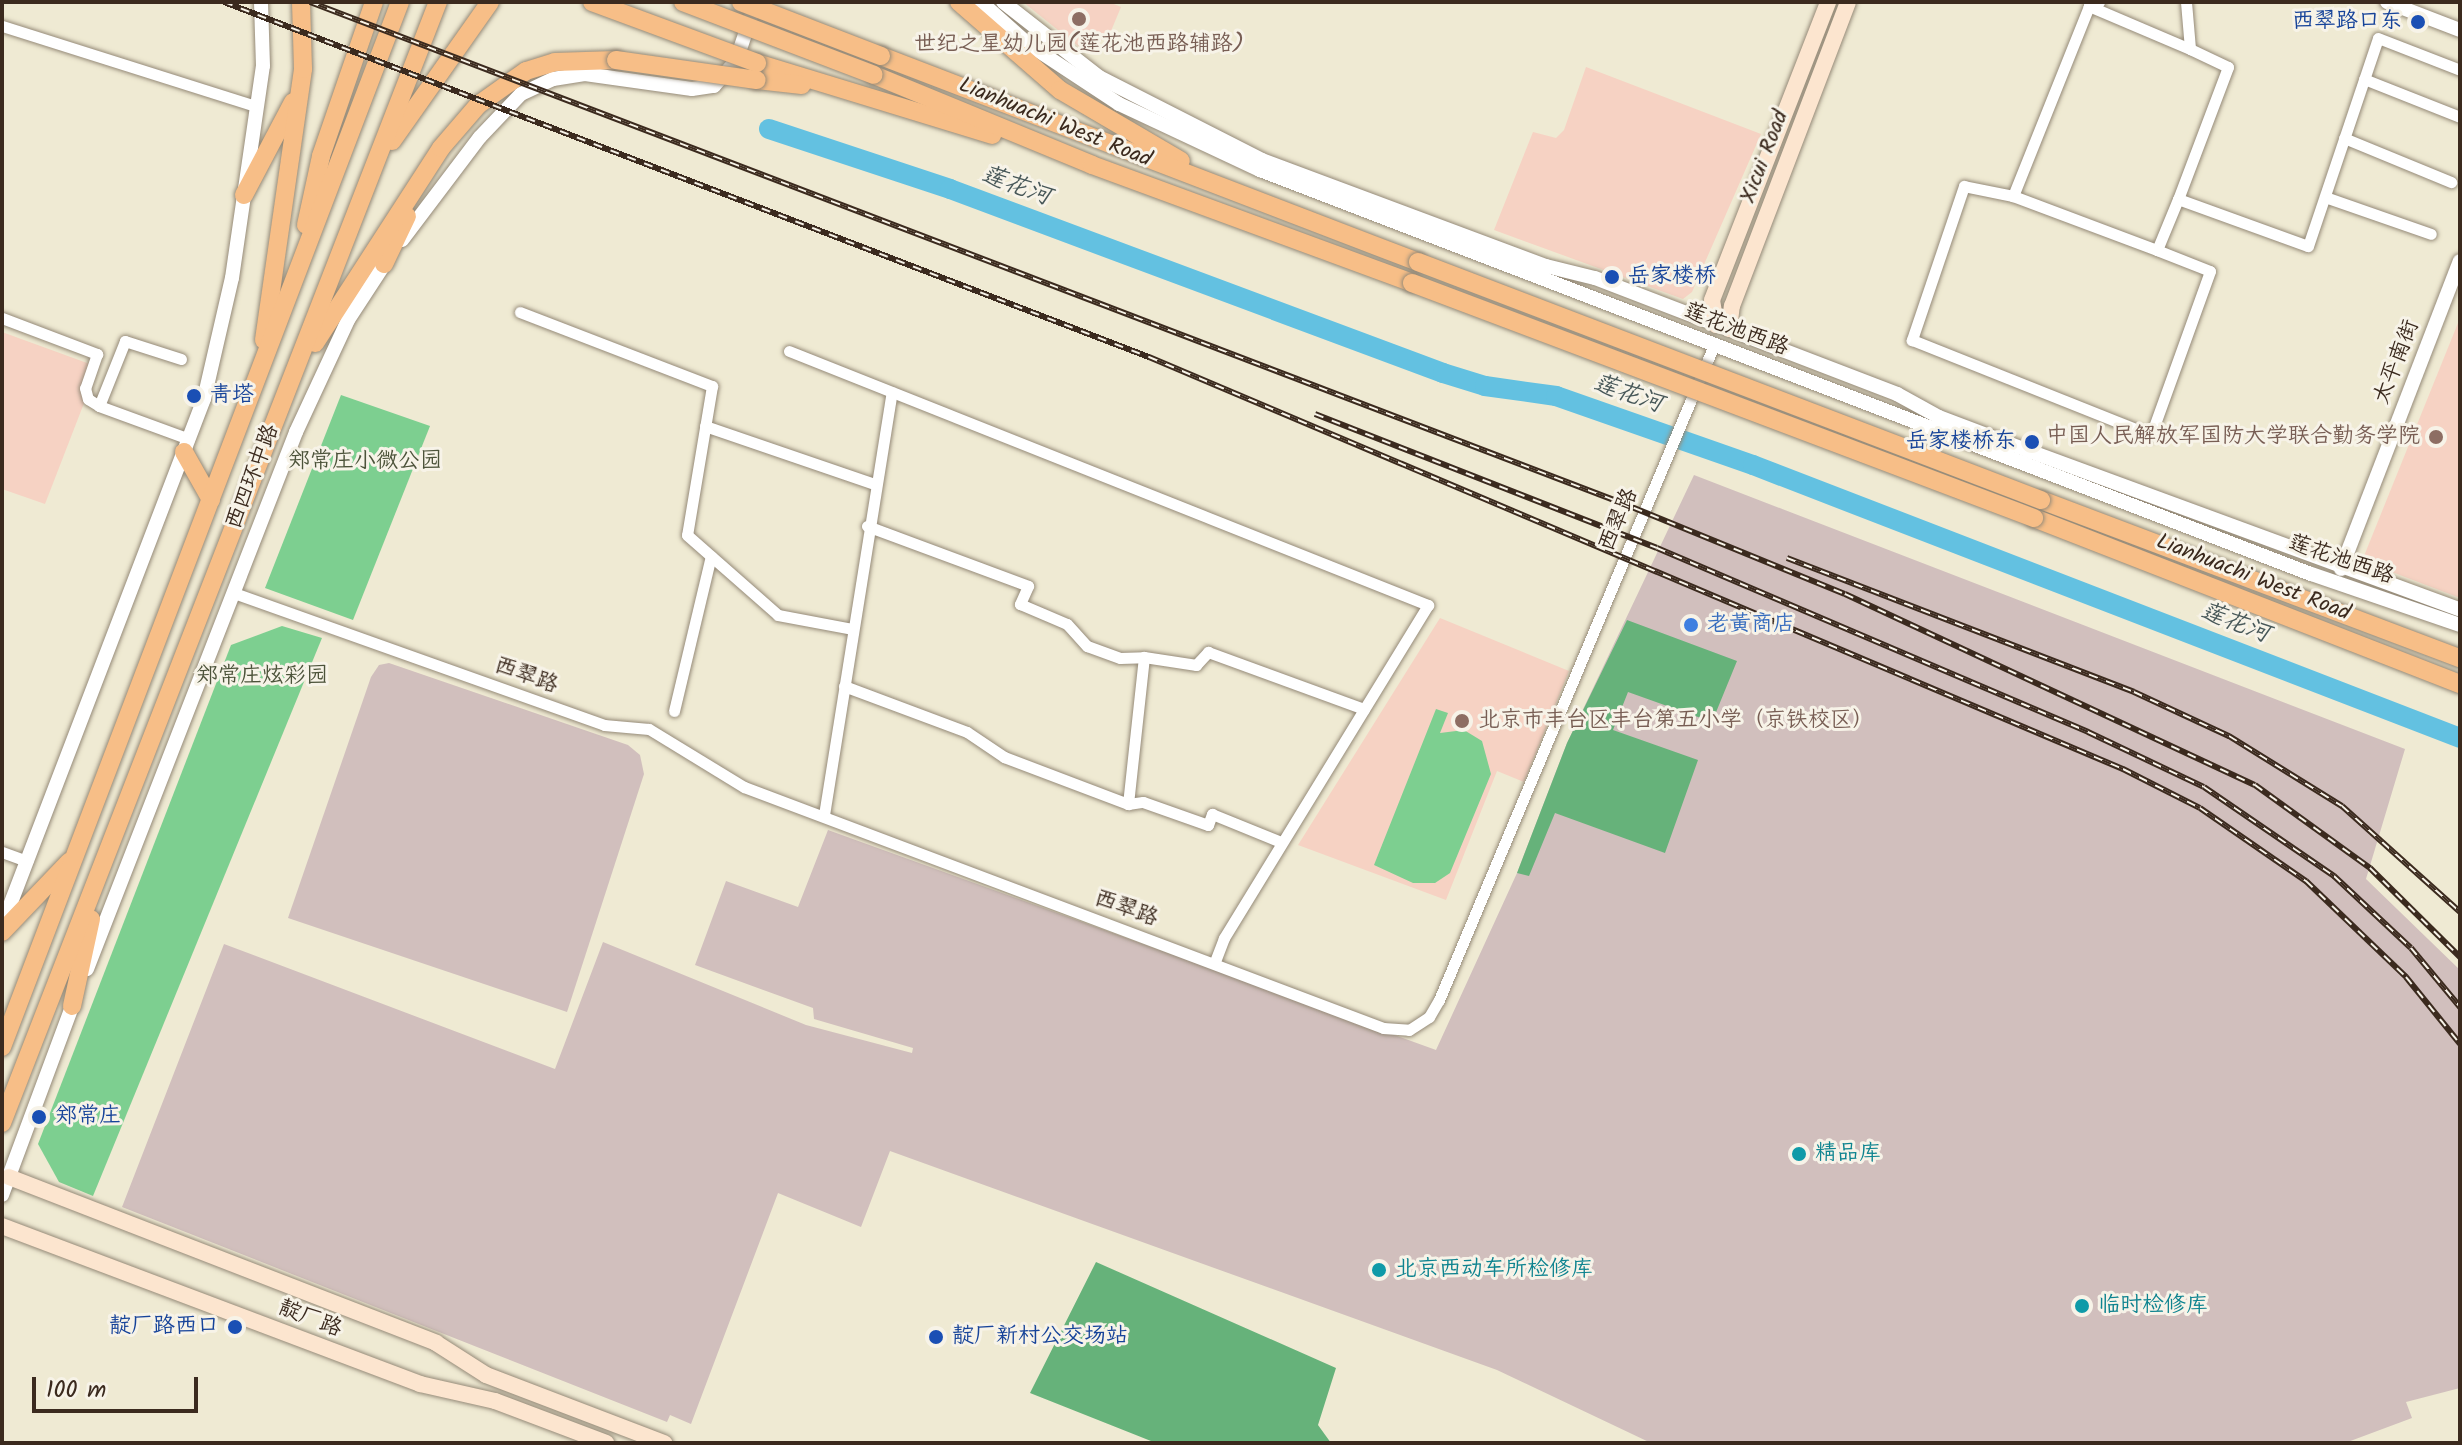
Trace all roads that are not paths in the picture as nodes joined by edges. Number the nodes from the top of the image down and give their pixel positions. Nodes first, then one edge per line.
1 (261, 2) edge
2 (301, 2) edge
3 (374, 2) edge
4 (400, 2) edge
5 (438, 2) edge
6 (490, 2) edge
7 (592, 2) edge
8 (683, 2) edge
9 (741, 2) edge
10 (756, 2) edge
11 (959, 2) edge
12 (981, 2) edge
13 (1003, 2) edge
14 (1828, 2) edge
15 (1848, 2) edge
16 (2186, 2) edge
17 (2387, 2) edge
18 (2094, 4) edge
19 (2, 26) edge
20 (2460, 30) edge
21 (2190, 49) junction
22 (303, 69) junction
23 (2460, 70) edge
24 (757, 71) junction
25 (2364, 79) junction
26 (256, 106) junction
27 (2460, 117) edge
28 (2344, 138) junction
29 (441, 148) junction
30 (1092, 165) junction
31 (371, 174) junction
32 (2451, 182) dead end
33 (244, 195) junction
34 (1247, 196) junction
35 (2013, 196) junction
36 (2325, 197) junction
37 (2178, 199) junction
38 (2431, 234) dead end
39 (2157, 250) junction
40 (2460, 261) edge
41 (384, 264) junction
42 (293, 283) junction
43 (520, 312) dead end
44 (2, 318) edge
45 (1722, 327) junction
46 (1714, 345) junction
47 (789, 351) dead end
48 (181, 359) dead end
49 (258, 375) junction
50 (289, 386) junction
51 (892, 392) junction
52 (99, 406) junction
53 (705, 426) junction
54 (187, 445) junction
55 (874, 484) junction
56 (211, 500) junction
57 (867, 526) junction
58 (711, 556) junction
59 (2341, 569) junction
60 (234, 593) junction
61 (2460, 610) edge
62 (2460, 625) edge
63 (852, 629) junction
64 (1144, 657) junction
65 (2460, 658) edge
66 (2459, 683) edge
67 (844, 686) junction
68 (1364, 709) junction
69 (674, 711) dead end
70 (1128, 804) junction
71 (824, 815) junction
72 (1281, 842) junction
73 (2, 852) edge
74 (76, 854) junction
75 (27, 861) junction
76 (103, 864) junction
77 (2, 929) edge
78 (1215, 962) junction
79 (72, 1006) junction
80 (2, 1047) edge
81 (2, 1123) edge
82 (9, 1177) junction
83 (2, 1195) edge
84 (2, 1226) edge
85 (606, 1443) edge
86 (664, 1443) edge

1 - 26 street
2 - 22 highway
3 - 42 highway
4 - 42 highway, 西四环中路
5 - 31 highway, 西四环中路
6 - 31 highway
7 - 24 highway, bridge
8 - 30 highway, Lianhuachi West Road, bridge
9 - 34 highway, Lianhuachi West Road, bridge
10 - 41 street, 西四环中路
11 - 34 highway
12 - 46 street, 莲花池西路
13 - 45 street, 莲花池西路
14 - 45 main road, Xicui Road
15 - 45 main road, Xicui Road
16 - 21 street
17 - 20 street
18 - 21 street
18 - 35 street
19 - 26 street
21 - 37 street
22 - 33 highway
22 - 49 highway
23 - 25 street
24 - 29 highway, bridge
24 - 30 highway
25 - 27 street
25 - 28 street
26 - 33 street
28 - 32 street
28 - 36 street
29 - 41 highway
29 - 50 highway
30 - 66 highway, Lianhuachi West Road, bridge
31 - 50 highway, 西四环中路
33 - 54 street
34 - 65 highway, Lianhuachi West Road, bridge
35 - 39 street
35 - 39 street
36 - 37 street
36 - 38 street
37 - 39 street
40 - 59 street, 太平南街
41 - 60 street, 西四环中路
42 - 49 highway, 西四环中路
43 - 53 street
44 - 52 street
45 - 46 street
45 - 59 street, 莲花池西路
46 - 62 street, 莲花池西路
46 - 78 street, 西翠路
47 - 51 street
48 - 52 street
49 - 56 highway, 西四环中路
50 - 76 highway, 西四环中路
51 - 55 street
51 - 68 street
52 - 54 street
53 - 55 street
53 - 58 street
54 - 56 highway
54 - 75 street
55 - 57 street
56 - 74 highway, 西四环中路
57 - 63 street
57 - 64 street
58 - 63 street
58 - 69 street
59 - 61 street, 莲花池西路
60 - 71 street, 西翠路
60 - 79 street, 西四环中路
63 - 67 street
64 - 68 street
64 - 70 street
67 - 70 street
67 - 71 street
68 - 72 street
70 - 72 street
71 - 78 street, 西翠路
72 - 78 street
73 - 75 street
74 - 77 highway
74 - 80 highway, 西四环中路
75 - 77 street
76 - 79 highway
76 - 81 highway, 西四环中路
79 - 82 street, 西四环中路
82 - 83 street, 西四环中路
82 - 86 main road
84 - 85 main road, 靛厂路

